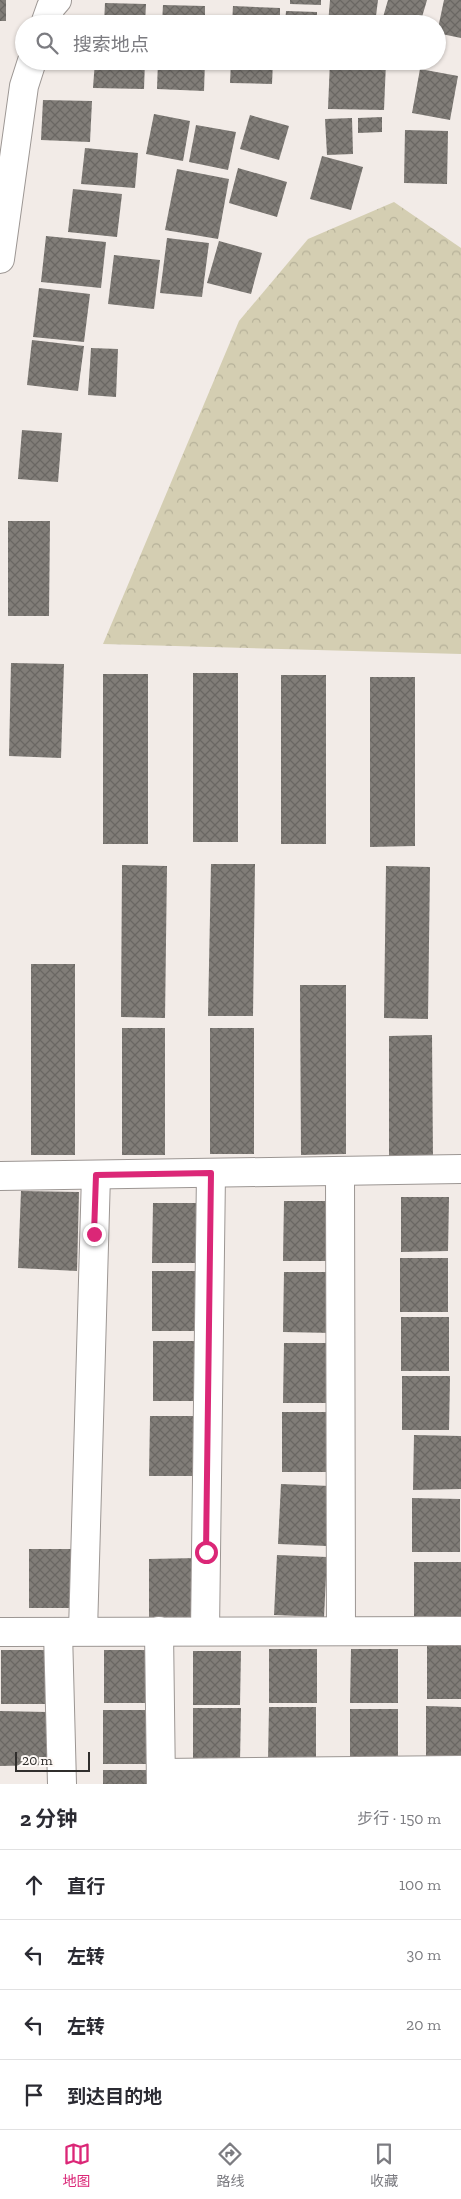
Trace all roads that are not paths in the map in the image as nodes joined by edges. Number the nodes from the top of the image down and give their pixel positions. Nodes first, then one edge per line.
1 (57, 0) edge
2 (48, 15) edge
3 (29, 70) edge
4 (0, 259) edge
5 (461, 1169) edge
6 (340, 1171) junction
7 (211, 1173) junction
8 (96, 1175) junction
9 (0, 1176) edge
10 (71, 1631) junction
11 (205, 1631) junction
12 (341, 1631) junction
13 (461, 1631) edge
14 (0, 1632) edge
15 (159, 1632) junction
16 (461, 1770) edge
17 (161, 1778) edge
18 (62, 1784) edge

1 - 2 street
3 - 4 street
5 - 6 street
6 - 7 street
6 - 12 street
7 - 8 street
7 - 11 street
8 - 9 street
8 - 10 street
10 - 14 street
10 - 15 street
10 - 18 street
11 - 12 street
11 - 15 street
12 - 13 street
15 - 17 street
16 - 17 street

